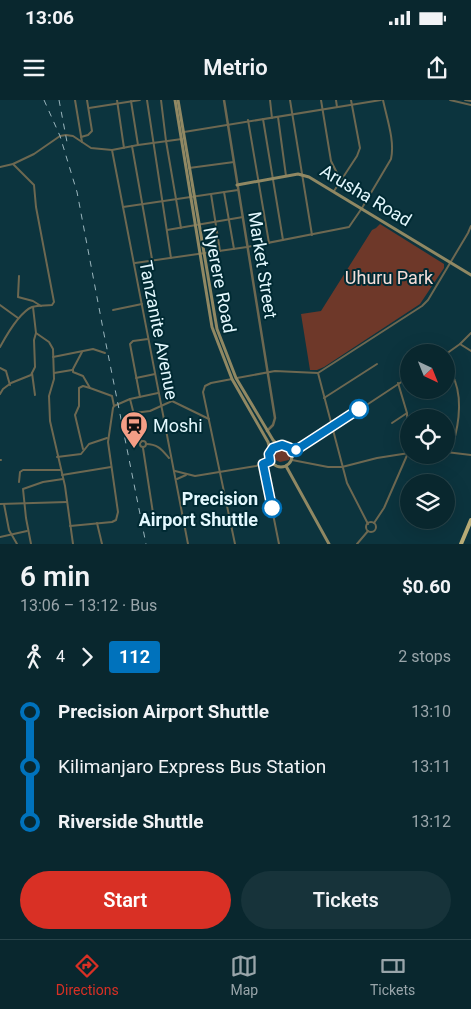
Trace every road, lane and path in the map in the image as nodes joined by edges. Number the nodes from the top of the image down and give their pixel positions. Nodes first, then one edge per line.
1 (75, 100) edge
2 (87, 100) edge
3 (140, 100) edge
4 (147, 100) edge
5 (161, 100) edge
6 (177, 100) edge
7 (224, 100) edge
8 (270, 100) edge
9 (290, 100) edge
10 (321, 100) edge
11 (336, 100) edge
12 (351, 100) edge
13 (382, 100) edge
14 (450, 100) edge
15 (465, 100) edge
16 (132, 101) edge
17 (368, 101) edge
18 (471, 101) edge
19 (117, 102) edge
20 (352, 105) junction
21 (471, 105) edge
22 (336, 107) junction
23 (89, 108) junction
24 (323, 110) junction
25 (292, 115) junction
26 (278, 117) junction
27 (272, 118) junction
28 (263, 119) junction
29 (248, 120) junction
30 (229, 124) junction
31 (182, 132) junction
32 (81, 137) junction
33 (183, 139) junction
34 (82, 142) junction
35 (166, 142) junction
36 (153, 143) junction
37 (138, 145) junction
38 (132, 146) junction
39 (124, 148) junction
40 (112, 150) junction
41 (234, 162) junction
42 (12, 164) junction
43 (0, 167) edge
44 (187, 168) junction
45 (304, 175) junction
46 (286, 176) junction
47 (272, 178) junction
48 (257, 181) junction
49 (341, 181) junction
50 (237, 185) junction
51 (238, 190) junction
52 (334, 191) junction
53 (224, 192) junction
54 (211, 194) junction
55 (192, 197) junction
56 (176, 199) junction
57 (162, 201) junction
58 (142, 204) junction
59 (123, 207) junction
60 (362, 208) junction
61 (243, 217) junction
62 (229, 220) junction
63 (216, 222) junction
64 (197, 226) junction
65 (471, 226) edge
66 (181, 228) junction
67 (167, 230) junction
68 (312, 235) junction
69 (283, 240) junction
70 (269, 243) junction
71 (247, 247) junction
72 (234, 249) junction
73 (220, 251) junction
74 (202, 254) junction
75 (170, 258) junction
76 (152, 260) junction
77 (450, 262) junction
78 (134, 263) junction
79 (471, 275) edge
80 (19, 276) dead end
81 (142, 304) junction
82 (0, 305) edge
83 (41, 306) junction
84 (33, 307) junction
85 (113, 310) dead end
86 (19, 319) junction
87 (36, 333) junction
88 (471, 333) edge
89 (0, 334) edge
90 (6, 336) junction
91 (148, 339) junction
92 (460, 344) junction
93 (0, 347) edge
94 (455, 348) edge
95 (471, 351) edge
96 (82, 352) junction
97 (105, 353) dead end
98 (53, 357) junction
99 (377, 364) dead end
100 (0, 368) edge
101 (72, 370) junction
102 (268, 372) junction
103 (318, 372) junction
104 (32, 373) junction
105 (54, 373) junction
106 (155, 374) junction
107 (136, 378) junction
108 (234, 379) junction
109 (455, 380) edge
110 (398, 383) joint
111 (10, 384) junction
112 (90, 388) junction
113 (158, 393) junction
114 (0, 394) edge
115 (35, 395) dead end
116 (140, 397) junction
117 (324, 398) junction
118 (130, 399) junction
119 (114, 406) junction
120 (161, 406) junction
121 (406, 409) edge
122 (134, 413) junction
123 (400, 418) edge
124 (209, 419) junction
125 (392, 423) dead end
126 (332, 427) junction
127 (267, 431) junction
128 (455, 434) edge
129 (108, 438) junction
130 (141, 442) junction
131 (146, 444) junction
132 (282, 445) junction
133 (143, 448) junction
134 (83, 449) junction
135 (292, 452) junction
136 (455, 453) edge
137 (269, 454) junction
138 (400, 454) edge
139 (471, 455) edge
140 (57, 457) junction
141 (171, 460) junction
142 (292, 460) junction
143 (270, 461) junction
144 (263, 464) junction
145 (403, 464) edge
146 (286, 466) junction
147 (111, 467) junction
148 (342, 467) junction
149 (60, 470) junction
150 (174, 470) junction
151 (221, 472) junction
152 (186, 475) junction
153 (62, 477) junction
154 (176, 479) junction
155 (19, 482) dead end
156 (66, 502) junction
157 (0, 504) edge
158 (4, 504) junction
159 (24, 504) junction
160 (153, 513) dead end
161 (471, 520) edge
162 (97, 523) junction
163 (374, 523) junction
164 (368, 524) junction
165 (70, 526) junction
166 (28, 531) junction
167 (368, 531) junction
168 (12, 533) junction
169 (0, 537) edge
170 (189, 543) edge
171 (17, 544) edge
172 (31, 544) edge
173 (74, 544) edge
174 (102, 544) edge
175 (235, 544) edge
176 (279, 544) edge
177 (329, 544) edge
178 (357, 544) edge
179 (461, 544) edge

1 - 32 street
2 - 23 street
3 - 16 street
4 - 36 street
5 - 35 street
6 - 31 main road, Nyerere Road
7 - 30 street, Market Street
8 - 27 street
9 - 25 street
10 - 24 street
11 - 22 street
12 - 20 street
13 - 17 street
13 - 60 street
14 - 21 street
15 - 18 street
16 - 19 street
16 - 37 street
17 - 20 street
19 - 23 street
19 - 39 street
20 - 22 street
20 - 49 street
22 - 24 street
23 - 32 street
24 - 25 street
24 - 49 street
25 - 26 street
25 - 45 street
26 - 27 street
26 - 46 street
27 - 28 street
28 - 29 street
28 - 47 street
29 - 30 street
29 - 48 street
30 - 31 street
30 - 41 street, Market Street
31 - 33 main road, Nyerere Road
32 - 34 street
33 - 35 street
33 - 44 main road, Nyerere Road
34 - 40 street
34 - 42 street
35 - 36 street
35 - 56 street
36 - 37 street
36 - 57 street
37 - 38 street
38 - 39 street
38 - 58 street
39 - 40 street
40 - 59 street, Tanzanite Avenue
41 - 44 street
41 - 50 street, Market Street
42 - 43 street
42 - 83 street
44 - 55 main road, Nyerere Road
45 - 46 main road, Arusha Road
45 - 52 main road, Arusha Road
45 - 68 street
46 - 47 main road, Arusha Road
47 - 48 main road, Arusha Road
47 - 69 street
48 - 50 main road, Arusha Road
48 - 70 street
49 - 52 street
50 - 51 street, Market Street
51 - 53 street
51 - 61 street, Market Street
52 - 60 main road, Arusha Road
53 - 54 street
53 - 62 street
54 - 55 street
54 - 63 street
55 - 56 street
55 - 64 main road, Nyerere Road
56 - 57 street
56 - 66 street
57 - 58 street
57 - 67 street
58 - 59 street
58 - 76 street
59 - 78 street, Tanzanite Avenue
60 - 68 street
60 - 77 main road, Arusha Road
61 - 62 street
61 - 71 street, Market Street
62 - 63 street
62 - 72 street
63 - 64 street
63 - 73 street
64 - 66 street
64 - 74 main road, Nyerere Road
65 - 77 street
66 - 67 street
67 - 75 street
68 - 69 street
69 - 70 street
70 - 71 street
71 - 72 street
71 - 102 street, Market Street
72 - 73 street
73 - 74 street
74 - 75 street
74 - 108 main road, Nyerere Road
75 - 76 street
76 - 78 street
77 - 79 main road, Arusha Road
77 - 103 street
78 - 81 street, Tanzanite Avenue
80 - 83 street
81 - 85 street
81 - 91 street, Tanzanite Avenue
82 - 86 street
83 - 84 street
84 - 86 street
84 - 87 street
86 - 90 street
87 - 98 street
87 - 104 street
88 - 92 street
89 - 90 street
90 - 93 street
91 - 106 street, Tanzanite Avenue
91 - 107 street
92 - 94 street
92 - 95 street
96 - 97 street
96 - 98 street
96 - 101 street
98 - 105 street
99 - 117 street
100 - 111 street
101 - 105 street
101 - 112 street
102 - 103 street
102 - 108 street
102 - 127 street, Market Street
103 - 117 street
104 - 111 street
104 - 115 street
105 - 140 street
106 - 107 street
106 - 113 street, Tanzanite Avenue
107 - 116 street
108 - 124 street
108 - 127 main road, Nyerere Road
108 - 137 main road, Nyerere Road
109 - 128 street
110 - 121 street
110 - 126 street
111 - 114 street
112 - 119 street
112 - 134 street
113 - 116 street
113 - 120 street, Tanzanite Avenue
116 - 118 street
117 - 126 street
118 - 119 street
118 - 122 street
119 - 129 street
120 - 122 street
120 - 124 street
120 - 141 street, Tanzanite Avenue
122 - 130 street
123 - 125 street
124 - 151 street
126 - 135 street
126 - 148 street
127 - 132 main road, Nyerere Road
129 - 134 street
129 - 147 street
130 - 131 street
130 - 133 street
131 - 133 street
131 - 141 street
132 - 135 main road
132 - 137 main road
133 - 160 street
134 - 140 street
135 - 142 main road
136 - 139 street
137 - 143 main road
138 - 148 street
140 - 149 street
141 - 150 street, Tanzanite Avenue
142 - 146 main road
142 - 148 street
143 - 144 street
143 - 146 main road
144 - 151 street
144 - 176 street
145 - 163 street
146 - 177 main road
147 - 153 street
147 - 162 street
148 - 164 street
149 - 153 street
149 - 155 street
150 - 152 street
150 - 154 street, Tanzanite Avenue
151 - 152 street
151 - 175 street
152 - 154 street
153 - 156 street
153 - 159 street
154 - 170 street, Tanzanite Avenue
156 - 159 street
156 - 165 street
157 - 158 street
158 - 159 street
158 - 168 street
159 - 166 street
161 - 179 highway
162 - 165 street
162 - 174 street
163 - 164 street
163 - 167 street
164 - 167 street
165 - 173 street
166 - 168 street
166 - 172 street
167 - 178 street
168 - 169 street
168 - 171 street

